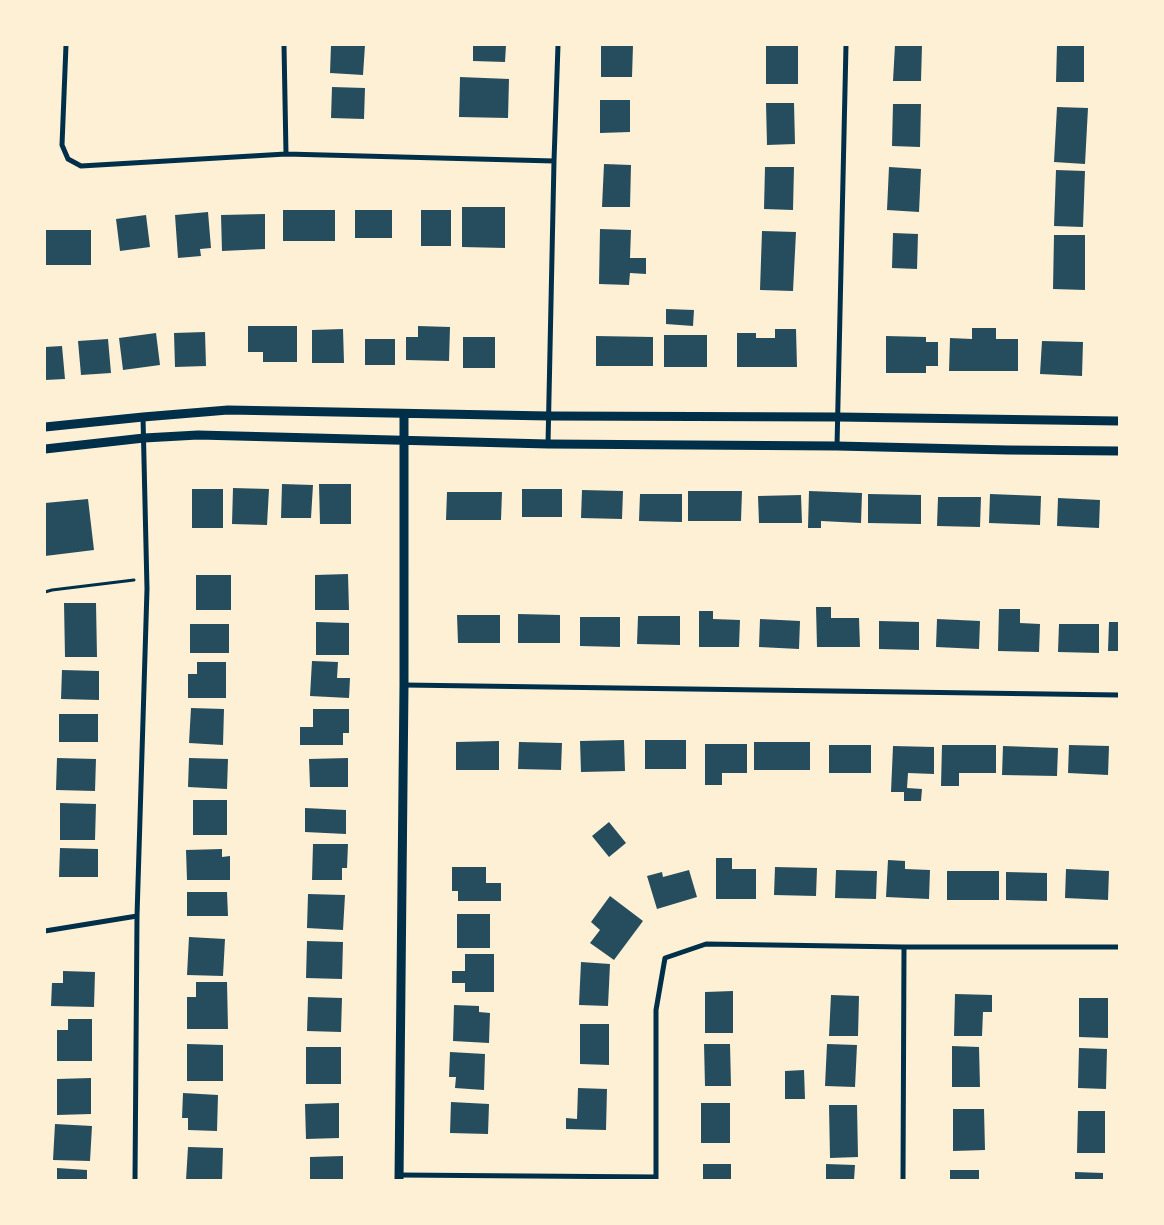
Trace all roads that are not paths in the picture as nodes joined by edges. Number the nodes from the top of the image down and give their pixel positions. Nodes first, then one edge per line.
1 (66, 45) edge
2 (284, 45) edge
3 (558, 45) edge
4 (846, 45) edge
5 (286, 154) junction
6 (554, 161) junction
7 (404, 414) junction
8 (143, 416) junction
9 (549, 416) junction
10 (838, 417) junction
11 (1119, 421) edge
12 (45, 426) edge
13 (144, 438) junction
14 (404, 441) junction
15 (548, 444) junction
16 (837, 446) junction
17 (45, 449) edge
18 (1119, 451) edge
19 (404, 685) junction
20 (1119, 695) edge
21 (137, 916) junction
22 (45, 931) edge
23 (904, 947) junction
24 (1119, 947) edge
25 (399, 1177) edge
26 (656, 1179) edge
27 (135, 1180) edge
28 (903, 1180) edge

1 - 5 street
2 - 5 street
3 - 6 street
4 - 10 street
5 - 6 street
6 - 9 street
7 - 8 street
7 - 9 street
7 - 14 street
8 - 12 street
8 - 13 street
9 - 10 street
9 - 15 street
10 - 11 street
10 - 16 street
13 - 14 street
13 - 17 street
13 - 21 street
14 - 15 street
14 - 19 street
15 - 16 street
16 - 18 street
19 - 20 street
19 - 25 street
21 - 22 street
21 - 27 street
23 - 24 street
23 - 26 street
23 - 28 street
25 - 26 street

